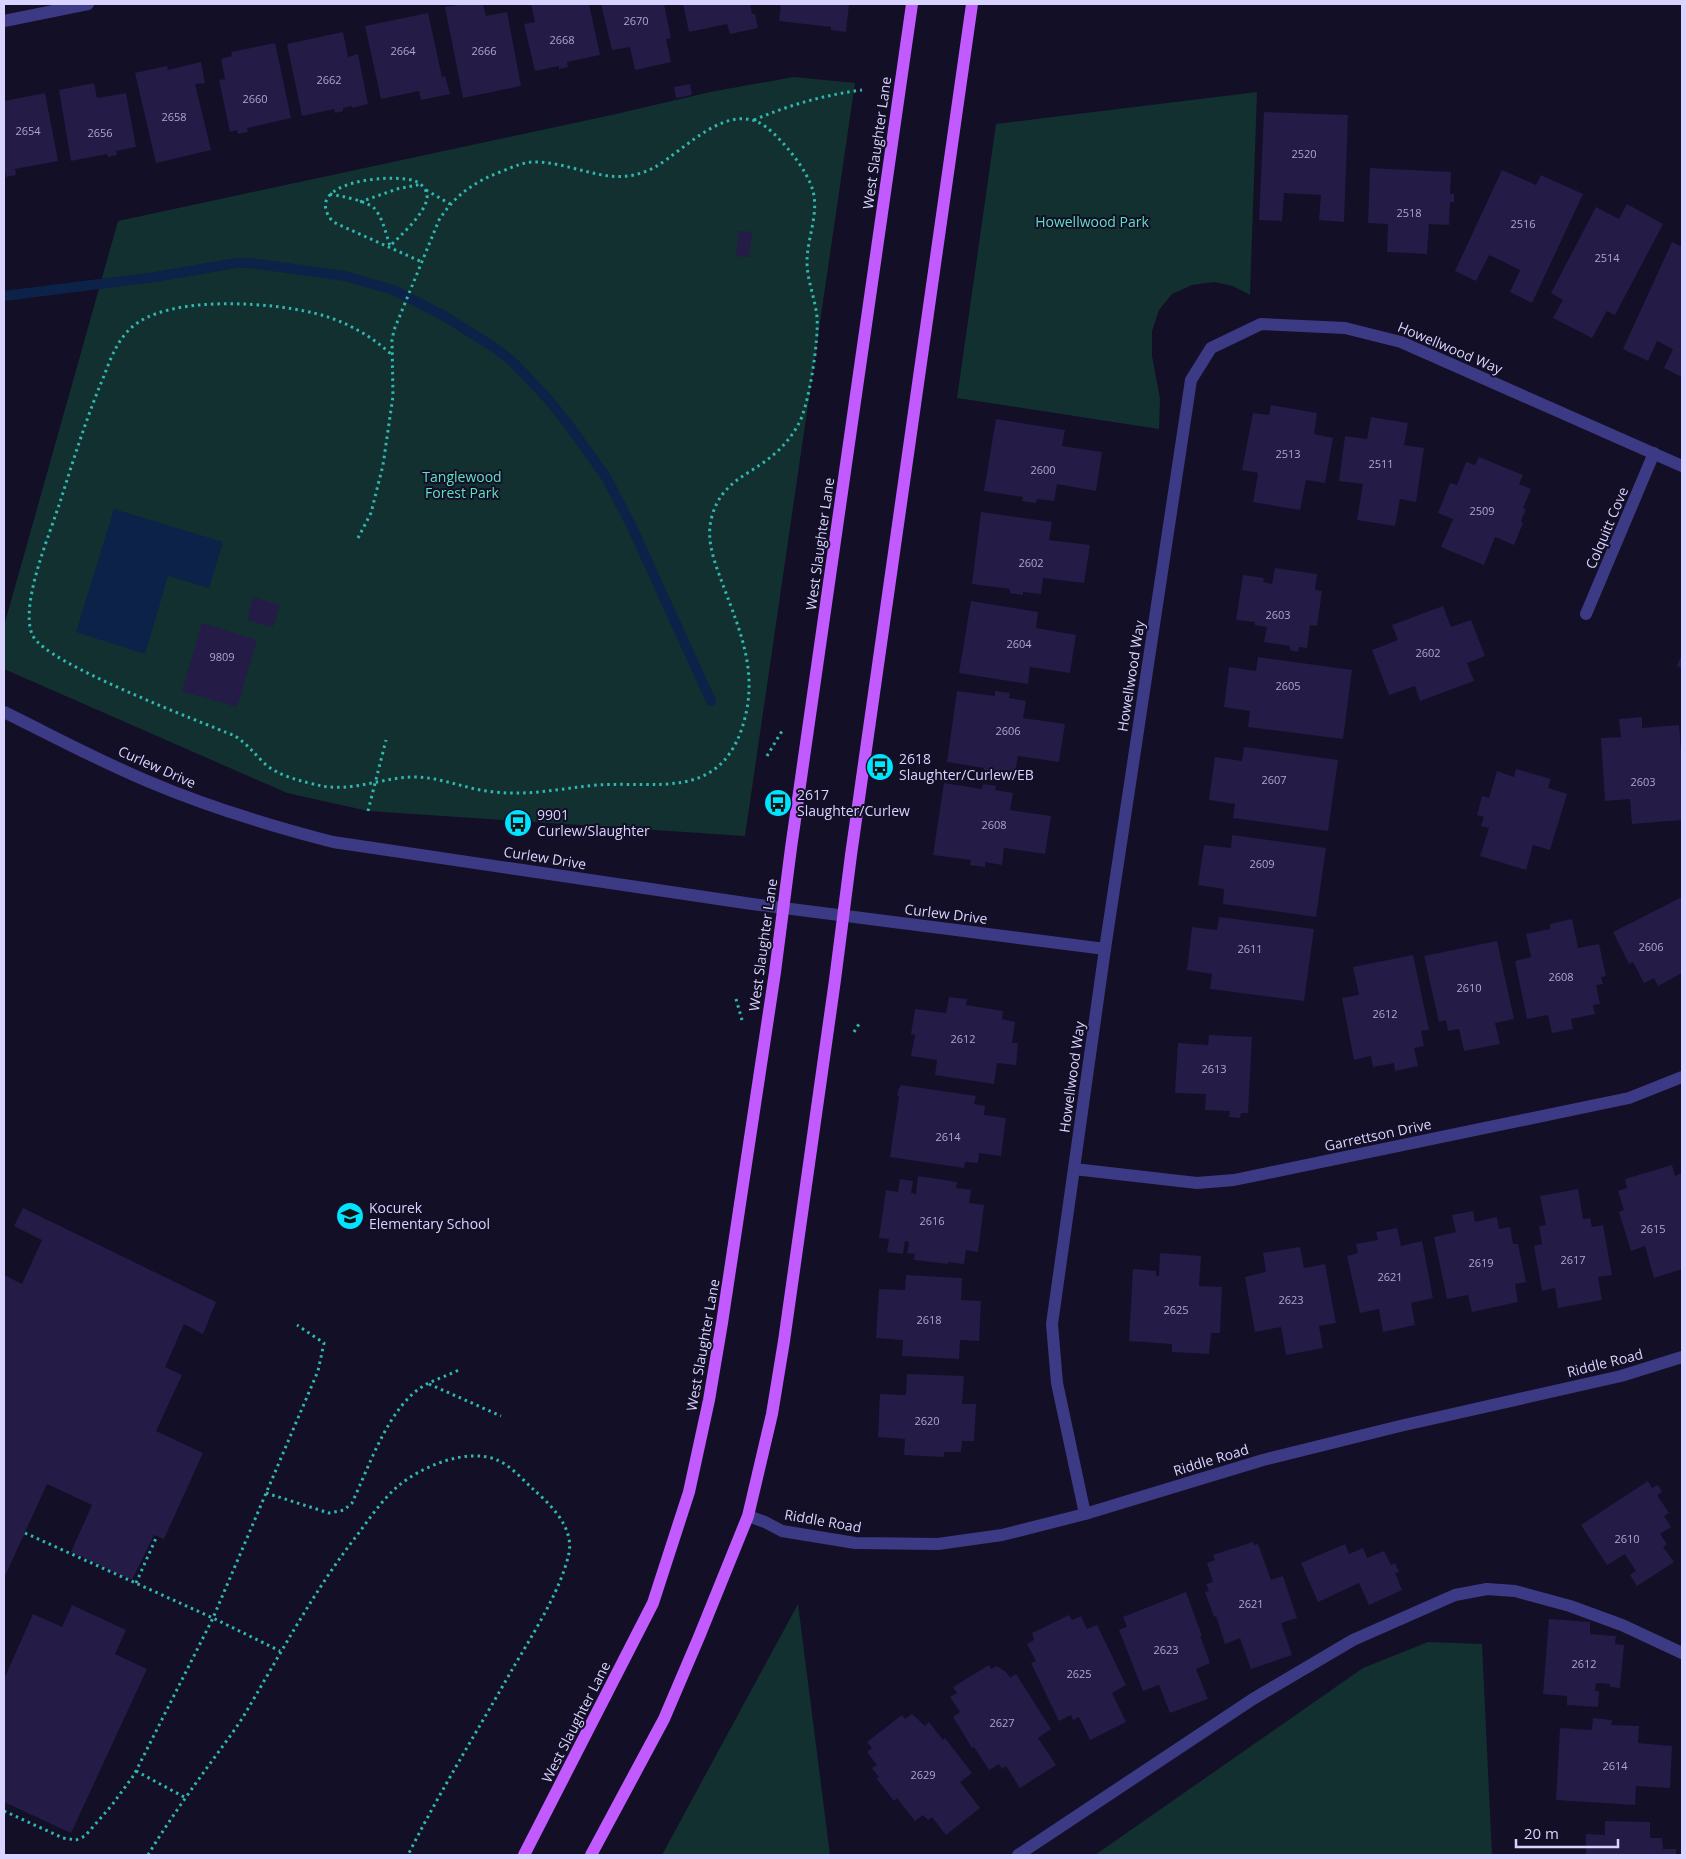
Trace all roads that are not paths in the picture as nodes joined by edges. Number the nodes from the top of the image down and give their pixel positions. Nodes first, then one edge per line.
1 (88, 4) edge
2 (912, 4) edge
3 (972, 4) edge
4 (4, 21) edge
5 (1654, 453) junction
6 (1682, 466) edge
7 (1586, 614) dead end
8 (4, 712) edge
9 (783, 908) junction
10 (844, 915) junction
11 (1105, 949) junction
12 (1682, 1077) edge
13 (1074, 1169) junction
14 (1682, 1357) edge
15 (1085, 1514) junction
16 (748, 1516) junction
17 (1682, 1653) edge
18 (524, 1855) edge
19 (591, 1855) edge
20 (1018, 1855) edge

1 - 4 street
2 - 9 main road, West Slaughter Lane
3 - 10 main road
5 - 6 street, Howellwood Way
5 - 7 street, Colquitt Cove
5 - 11 street, Howellwood Way
8 - 9 street, Curlew Drive
9 - 10 street, Curlew Drive
9 - 18 main road, West Slaughter Lane
10 - 11 street, Curlew Drive
10 - 16 main road
11 - 13 street, Howellwood Way
12 - 13 street, Garrettson Drive
13 - 15 street, Howellwood Way
14 - 15 street, Riddle Road
15 - 16 street, Riddle Road
16 - 19 main road
17 - 20 street

